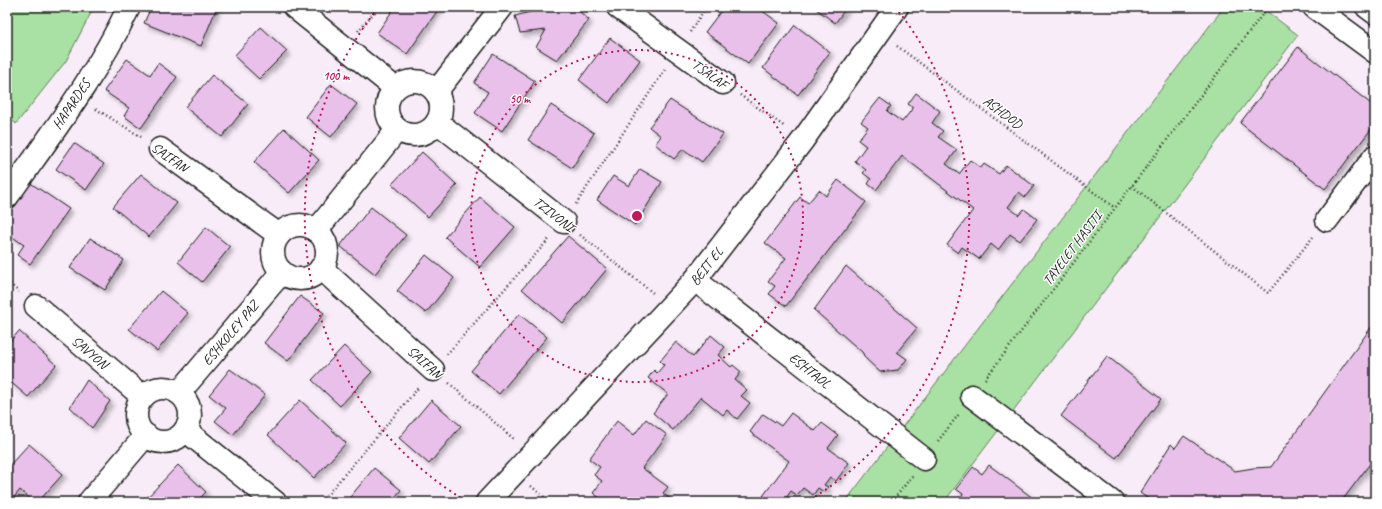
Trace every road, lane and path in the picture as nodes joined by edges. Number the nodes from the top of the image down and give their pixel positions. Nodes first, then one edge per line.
1 (129, 7) edge
2 (294, 7) edge
3 (379, 7) edge
4 (502, 7) edge
5 (618, 7) edge
6 (706, 7) edge
7 (897, 7) edge
8 (1268, 7) edge
9 (1314, 7) edge
10 (1367, 7) edge
11 (1375, 13) edge
12 (879, 32) junction
13 (343, 48) junction
14 (678, 51) junction
15 (1375, 52) edge
16 (723, 83) joint
17 (395, 88) junction
18 (436, 92) junction
19 (77, 98) junction
20 (437, 122) junction
21 (397, 130) junction
22 (803, 140) junction
23 (160, 149) joint
24 (1375, 156) edge
25 (1132, 186) junction
26 (7, 197) edge
27 (1115, 208) junction
28 (1327, 220) joint
29 (564, 222) junction
30 (316, 231) junction
31 (279, 235) junction
32 (321, 268) junction
33 (282, 272) junction
34 (695, 280) junction
35 (36, 306) dead end
36 (671, 307) junction
37 (433, 370) junction
38 (179, 393) junction
39 (972, 396) junction
40 (143, 397) junction
41 (185, 430) junction
42 (146, 435) junction
43 (531, 454) junction
44 (924, 459) junction
45 (89, 502) edge
46 (275, 502) edge
47 (321, 502) edge
48 (488, 502) edge
49 (892, 502) edge
50 (1112, 502) edge

1 - 19 street, HAPARDES
2 - 13 street
3 - 13 path
4 - 18 street
5 - 14 street, TSALAF
6 - 14 path
7 - 12 street, BEIT EL
8 - 25 path, TAYELET HASITI
9 - 15 street
10 - 11 street
12 - 22 street, BEIT EL
12 - 27 path, ASHDOD
13 - 17 street
14 - 16 street, TSALAF
14 - 29 path
16 - 22 path, TSALAF
17 - 18 street
17 - 21 street
18 - 20 street
19 - 23 path, SAIFAN
19 - 26 street, HAPARDES
20 - 21 street
20 - 29 street, TZIVONI
21 - 30 street
22 - 34 street, BEIT EL
23 - 31 street, SAIFAN
24 - 28 street
25 - 27 path, TAYELET HASITI
25 - 28 path
27 - 39 path, TAYELET HASITI
29 - 36 path, TZIVONI
29 - 37 path
30 - 31 street
30 - 32 street
31 - 33 street
32 - 33 street
32 - 37 street, SAIFAN
33 - 38 street, ESHKOLEY PAZ
34 - 36 street, BEIT EL
34 - 44 street, ESHTAOL
35 - 40 street, SAVYON
36 - 43 street, BEIT EL
37 - 43 path, SAIFAN
37 - 47 path
38 - 40 street
38 - 41 street
39 - 44 path, TAYELET HASITI
39 - 50 street
40 - 42 street
41 - 42 street
41 - 46 street
42 - 45 street
43 - 48 street, BEIT EL
44 - 49 path, TAYELET HASITI

